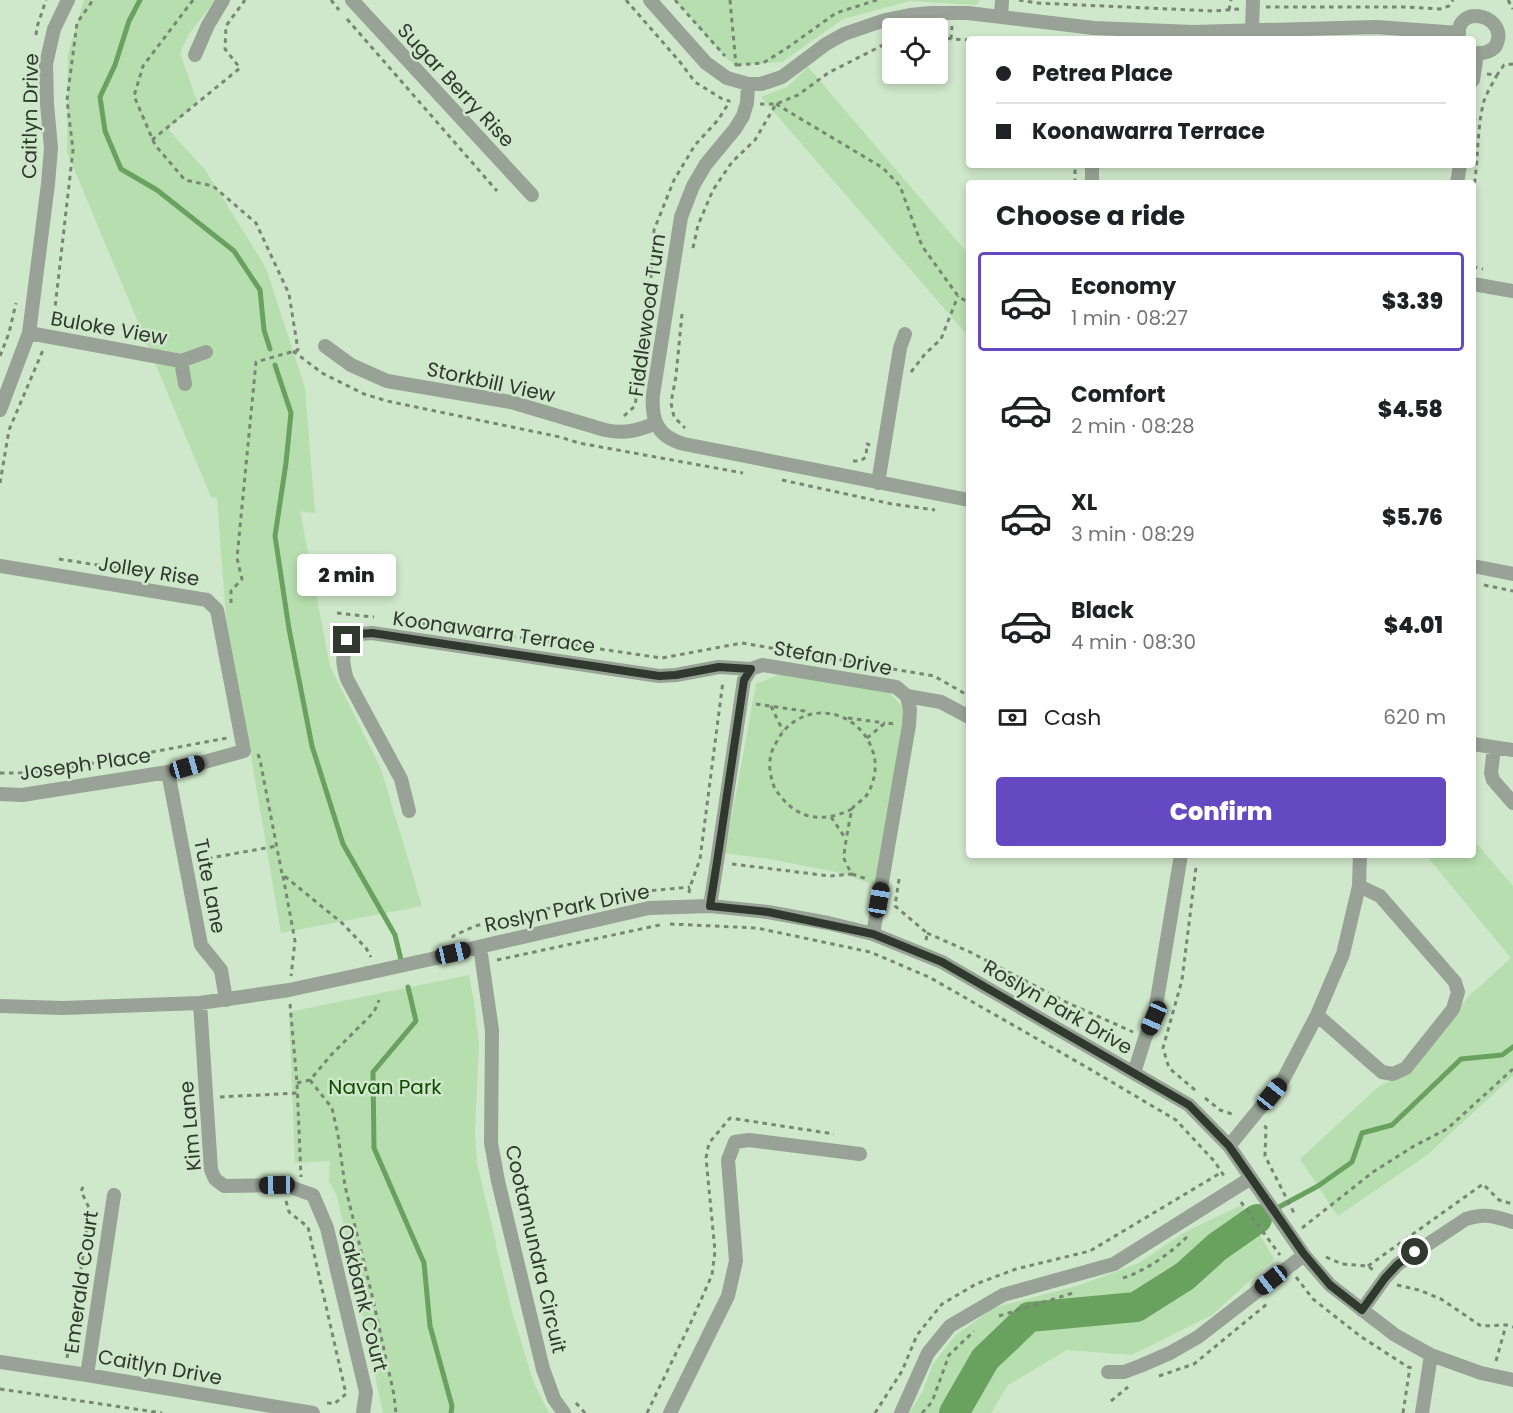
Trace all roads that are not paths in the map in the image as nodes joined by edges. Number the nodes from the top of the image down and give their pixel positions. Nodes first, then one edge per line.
1 (68, 0) edge
2 (223, 0) edge
3 (352, 0) edge
4 (650, 0) edge
5 (1002, 0) edge
6 (1253, 0) edge
7 (1001, 17) junction
8 (1252, 29) junction
9 (1094, 34) edge
10 (1507, 34) edge
11 (1459, 36) edge
12 (1476, 53) edge
13 (195, 55) dead end
14 (748, 84) junction
15 (532, 195) dead end
16 (1476, 285) edge
17 (1513, 291) edge
18 (29, 333) junction
19 (905, 334) dead end
20 (325, 346) dead end
21 (206, 352) dead end
22 (181, 361) junction
23 (185, 384) dead end
24 (0, 410) edge
25 (657, 423) junction
26 (878, 483) junction
27 (966, 499) edge
28 (0, 566) edge
29 (1476, 567) edge
30 (1513, 574) edge
31 (751, 669) junction
32 (907, 696) junction
33 (966, 715) edge
34 (1476, 745) edge
35 (1494, 748) junction
36 (1513, 750) edge
37 (250, 751) joint
38 (168, 772) junction
39 (0, 794) edge
40 (1513, 804) edge
41 (410, 811) dead end
42 (1180, 858) edge
43 (1360, 858) edge
44 (1359, 886) junction
45 (710, 906) junction
46 (873, 934) junction
47 (480, 947) junction
48 (226, 1000) junction
49 (200, 1003) junction
50 (0, 1006) edge
51 (1317, 1014) junction
52 (1134, 1073) junction
53 (1229, 1146) junction
54 (860, 1154) dead end
55 (1251, 1178) junction
56 (114, 1195) dead end
57 (313, 1195) joint
58 (1513, 1222) edge
59 (1304, 1254) junction
60 (1362, 1310) junction
61 (1431, 1356) junction
62 (0, 1362) edge
63 (88, 1368) junction
64 (1107, 1372) dead end
65 (1513, 1380) edge
66 (313, 1413) edge
67 (363, 1413) edge
68 (564, 1413) edge
69 (670, 1413) edge
70 (902, 1413) edge
71 (1422, 1413) edge

1 - 18 street, Caitlyn Drive
2 - 13 street
3 - 15 street, Sugar Berry Rise
4 - 14 street
5 - 7 street
6 - 8 street
7 - 9 street
7 - 14 street
8 - 9 street
8 - 11 street
10 - 11 street
10 - 12 street
14 - 25 street, Fiddlewood Turn
16 - 17 street
18 - 22 street, Buloke View
18 - 24 street, Caitlyn Drive
19 - 26 street
20 - 25 street, Storkbill View
21 - 22 street, Buloke View
22 - 23 street, Buloke View
25 - 26 street, Fiddlewood Turn
26 - 27 street, Fiddlewood Turn
28 - 37 street, Jolley Rise
29 - 30 street
31 - 32 street, Stefan Drive
31 - 41 street, Koonawarra Terrace
31 - 45 street, Stefan Drive
32 - 33 street
32 - 46 street, Stefan Drive
34 - 35 street
35 - 36 street
35 - 40 street
37 - 38 street, Joseph Place
38 - 39 street, Joseph Place
38 - 48 street, Tute Lane
42 - 52 street
43 - 44 street
44 - 51 street
44 - 51 street
45 - 46 street, Roslyn Park Drive
45 - 47 street, Roslyn Park Drive
46 - 52 street, Roslyn Park Drive
47 - 48 street, Roslyn Park Drive, bridge
47 - 68 street, Cootamundra Circuit
48 - 49 street, Roslyn Park Drive
49 - 50 street, Roslyn Park Drive
49 - 57 street, Kim Lane
51 - 53 street
52 - 53 street, Roslyn Park Drive
53 - 55 street, Roslyn Park Drive
54 - 69 street
55 - 59 street, Roslyn Park Drive
55 - 70 street
56 - 63 street, Emerald Court
57 - 67 street, Oakbank Court
58 - 60 street
59 - 60 street, Roslyn Park Drive
59 - 64 street
60 - 61 street, Roslyn Park Drive
61 - 65 street, Roslyn Park Drive
61 - 71 street
62 - 63 street, Caitlyn Drive
63 - 66 street, Caitlyn Drive

